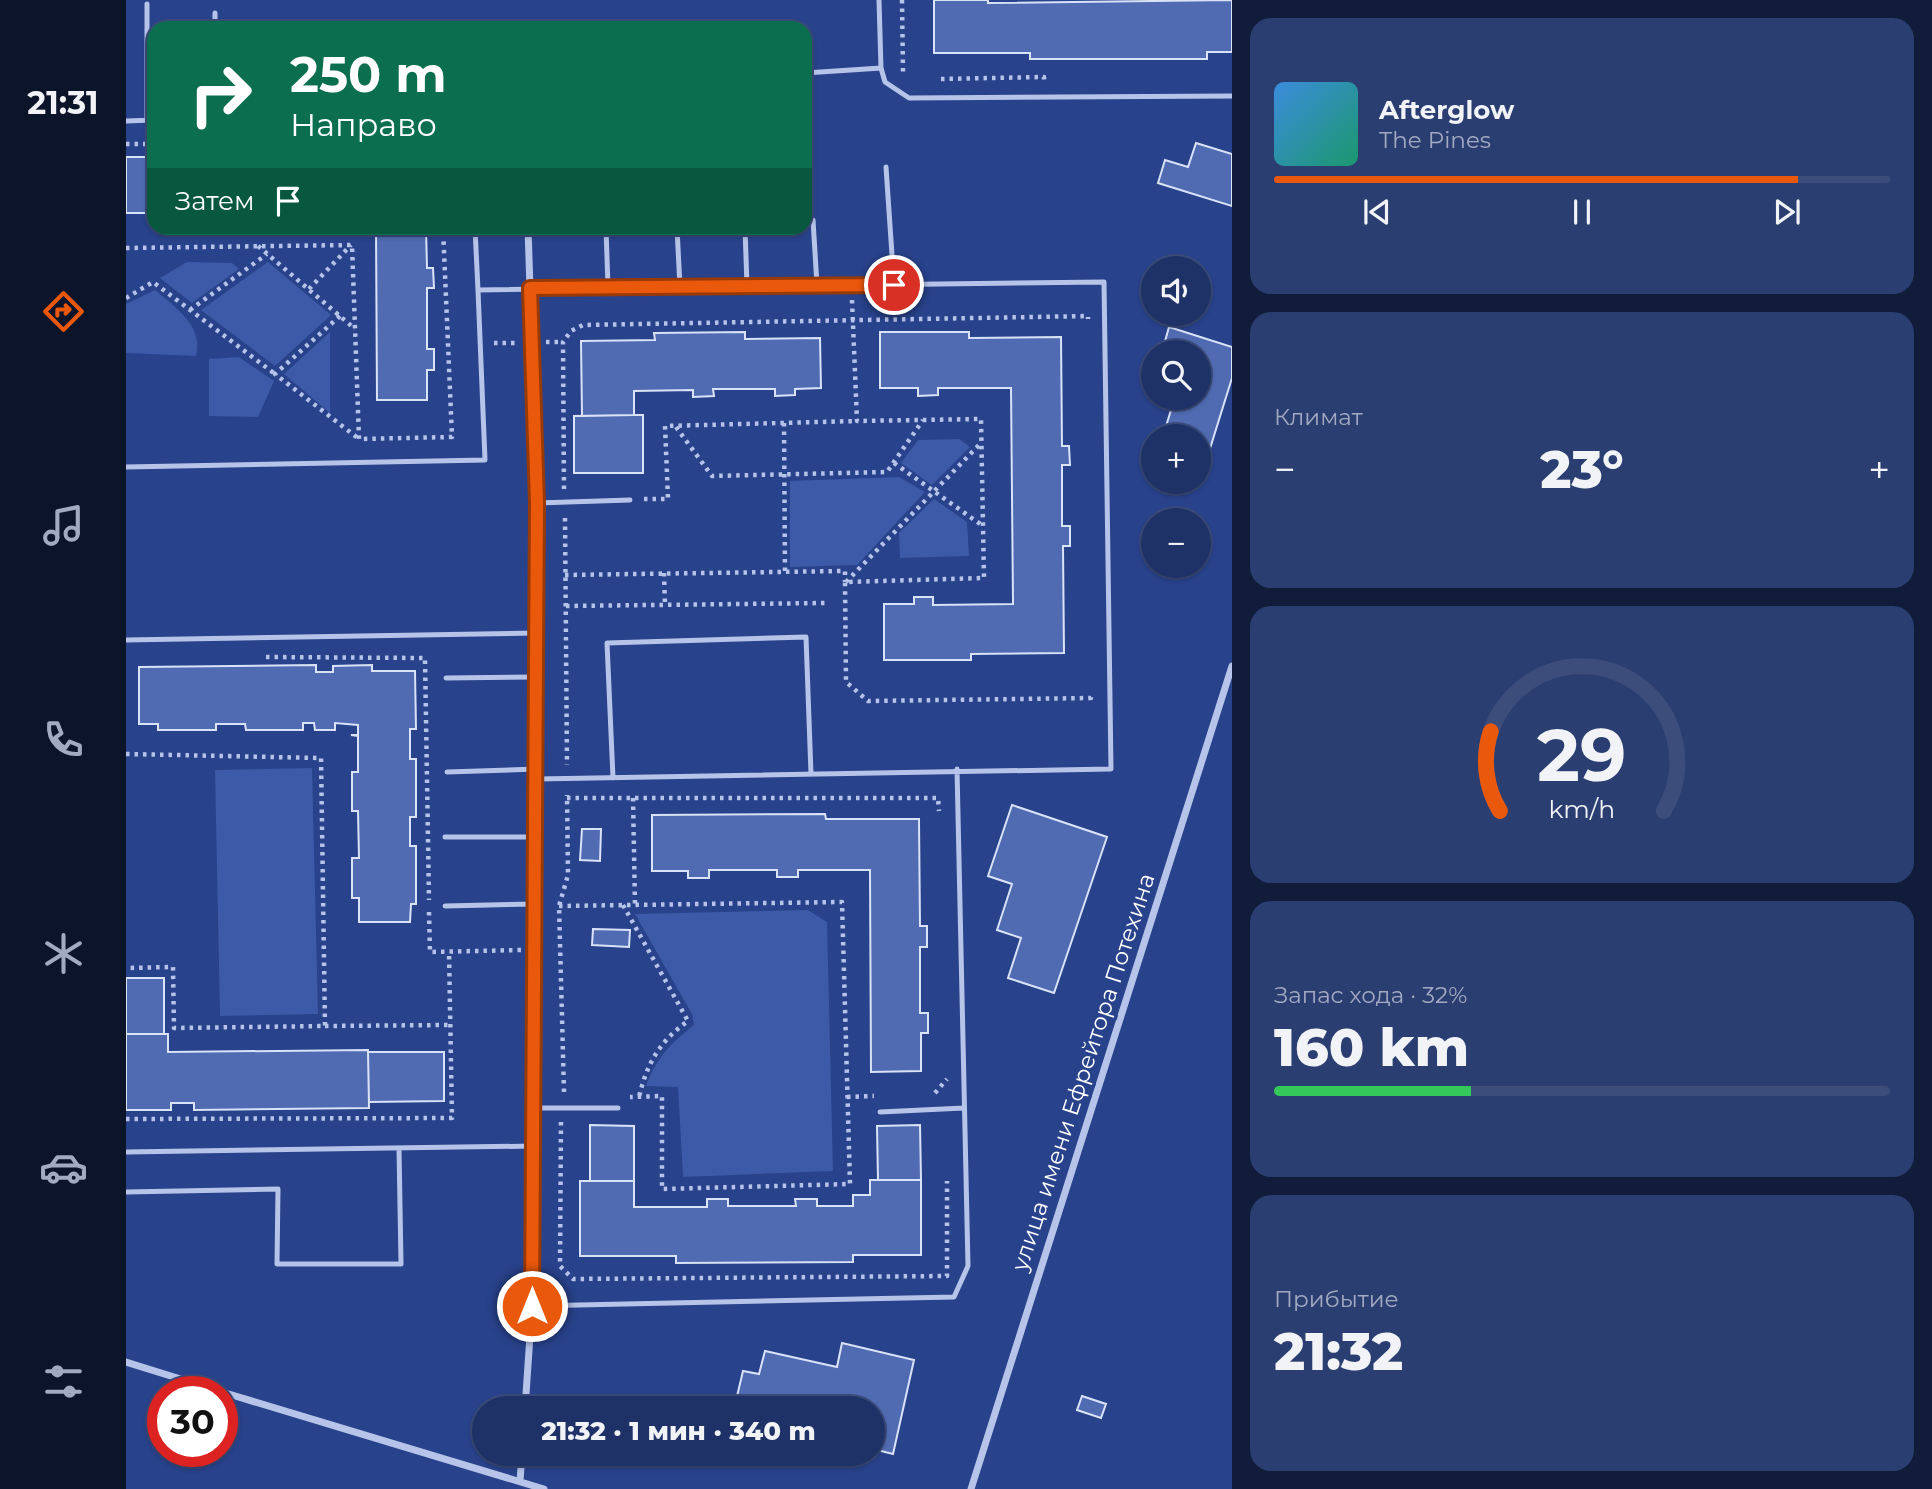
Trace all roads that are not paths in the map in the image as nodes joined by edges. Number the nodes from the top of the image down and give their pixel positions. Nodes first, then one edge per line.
1 (879, 0) edge
2 (147, 4) dead end
3 (215, 13) dead end
4 (215, 21) edge
5 (881, 68) junction
6 (812, 73) edge
7 (1232, 96) edge
8 (147, 120) joint
9 (126, 121) edge
10 (886, 167) dead end
11 (813, 220) dead end
12 (475, 235) edge
13 (528, 235) edge
14 (606, 235) edge
15 (677, 235) edge
16 (745, 235) edge
17 (817, 285) junction
18 (894, 285) junction
19 (747, 286) junction
20 (608, 287) junction
21 (680, 287) junction
22 (530, 288) junction
23 (478, 290) junction
24 (126, 467) edge
25 (630, 499) road end
26 (537, 503) junction
27 (537, 633) junction
28 (126, 640) edge
29 (1232, 666) edge
30 (537, 677) junction
31 (446, 678) dead end
32 (537, 769) junction
33 (957, 769) junction
34 (447, 772) dead end
35 (811, 774) junction
36 (613, 778) junction
37 (537, 779) junction
38 (445, 837) dead end
39 (537, 837) junction
40 (536, 904) junction
41 (445, 906) dead end
42 (534, 1108) junction
43 (618, 1108) dead end
44 (964, 1108) junction
45 (880, 1112) dead end
46 (534, 1146) junction
47 (399, 1148) junction
48 (126, 1152) edge
49 (126, 1192) edge
50 (532, 1306) junction
51 (126, 1362) edge
52 (170, 1376) edge
53 (526, 1396) edge
54 (238, 1397) edge
55 (521, 1466) edge
56 (520, 1481) junction
57 (544, 1489) edge
58 (971, 1489) edge

1 - 5 lane
2 - 8 lane
3 - 4 lane
5 - 6 lane
5 - 7 lane
8 - 9 lane
10 - 18 lane
11 - 17 lane
12 - 23 lane
13 - 22 street
14 - 20 lane
15 - 21 lane
16 - 19 lane
17 - 18 lane
17 - 19 lane
18 - 33 lane
19 - 21 lane
20 - 21 lane
20 - 22 lane
22 - 23 lane
22 - 26 street
23 - 24 lane
25 - 26 lane
26 - 27 street
27 - 28 lane
27 - 30 street
29 - 58 street, улица имени Ефрейтора Потехина
30 - 31 lane
30 - 32 street
32 - 34 lane
32 - 37 street
33 - 35 lane
33 - 44 lane
35 - 36 lane
35 - 36 lane
36 - 37 lane
37 - 39 street
38 - 39 lane
39 - 40 street
40 - 41 lane
40 - 42 street
42 - 43 lane
42 - 46 street
44 - 45 lane
44 - 50 lane
46 - 47 lane
46 - 50 street
47 - 48 lane
47 - 49 lane
50 - 53 street
51 - 52 street
54 - 56 street
55 - 56 street
56 - 57 street

